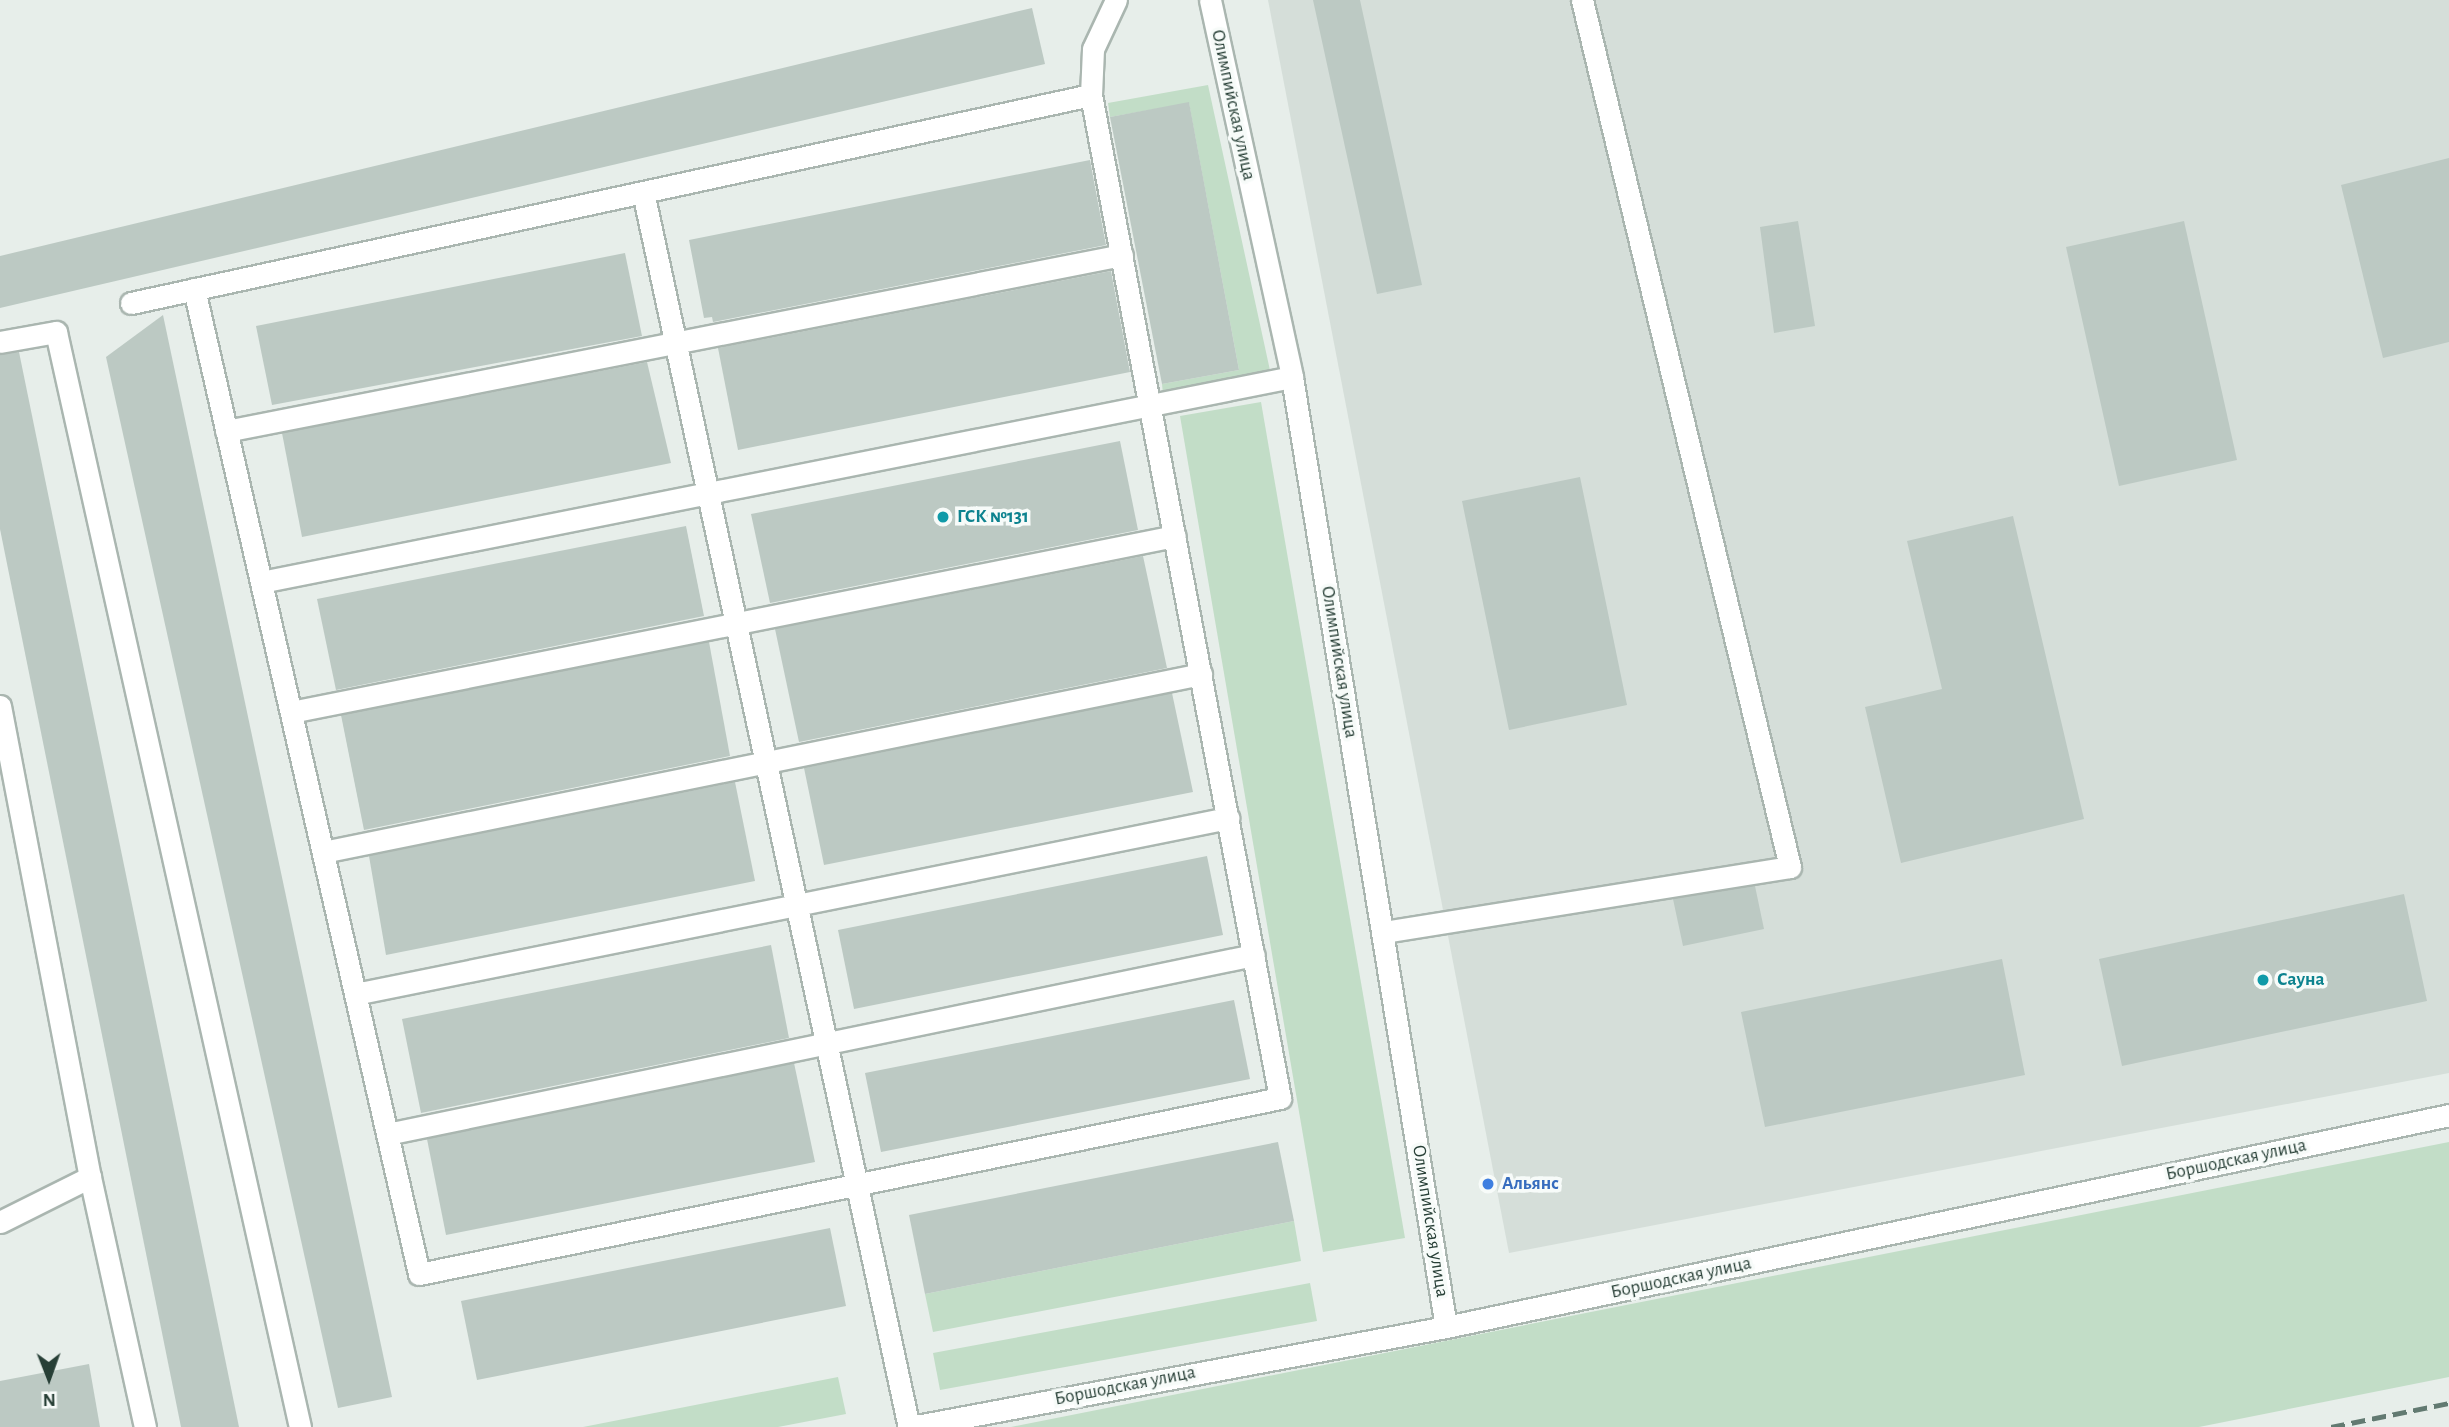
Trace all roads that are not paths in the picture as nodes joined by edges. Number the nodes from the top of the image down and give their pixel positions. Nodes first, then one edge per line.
1 (1116, 0) edge
2 (1210, 0) edge
3 (1582, 0) edge
4 (1091, 94) junction
5 (643, 192) junction
6 (1122, 255) junction
7 (194, 289) junction
8 (131, 303) dead end
9 (0, 342) edge
10 (675, 343) junction
11 (1292, 377) junction
12 (1151, 404) junction
13 (226, 431) junction
14 (707, 492) junction
15 (1175, 536) junction
16 (261, 582) junction
17 (736, 623) junction
18 (1201, 674) junction
19 (0, 706) edge
20 (291, 712) junction
21 (766, 762) junction
22 (1228, 818) junction
23 (323, 852) junction
24 (797, 905) junction
25 (1384, 932) junction
26 (1254, 955) junction
27 (355, 994) junction
28 (826, 1042) junction
29 (2449, 1115) edge
30 (387, 1134) junction
31 (90, 1177) junction
32 (857, 1184) junction
33 (0, 1222) edge
34 (1446, 1327) junction
35 (145, 1427) edge
36 (300, 1427) edge
37 (910, 1427) edge

1 - 4 street
2 - 11 street, Олимпийская улица
3 - 25 street
4 - 5 street
4 - 6 street
5 - 7 street
5 - 10 street
6 - 10 street
6 - 12 street
7 - 8 street
7 - 13 street
9 - 36 street
10 - 13 street
10 - 14 street
11 - 12 street
11 - 25 street, Олимпийская улица
12 - 14 street
12 - 15 street
13 - 16 street
14 - 16 street
14 - 17 street
15 - 17 street
15 - 18 street
16 - 20 street
17 - 20 street
17 - 21 street
18 - 21 street
18 - 22 street
19 - 31 street
20 - 23 street
21 - 23 street
21 - 24 street
22 - 24 street
22 - 26 street
23 - 27 street
24 - 27 street
24 - 28 street
25 - 34 street, Олимпийская улица
26 - 28 street
26 - 32 street
27 - 30 street
28 - 30 street
28 - 32 street
29 - 34 street, Боршодская улица
30 - 32 street
31 - 33 street
31 - 35 street
32 - 37 street
34 - 37 street, Боршодская улица

